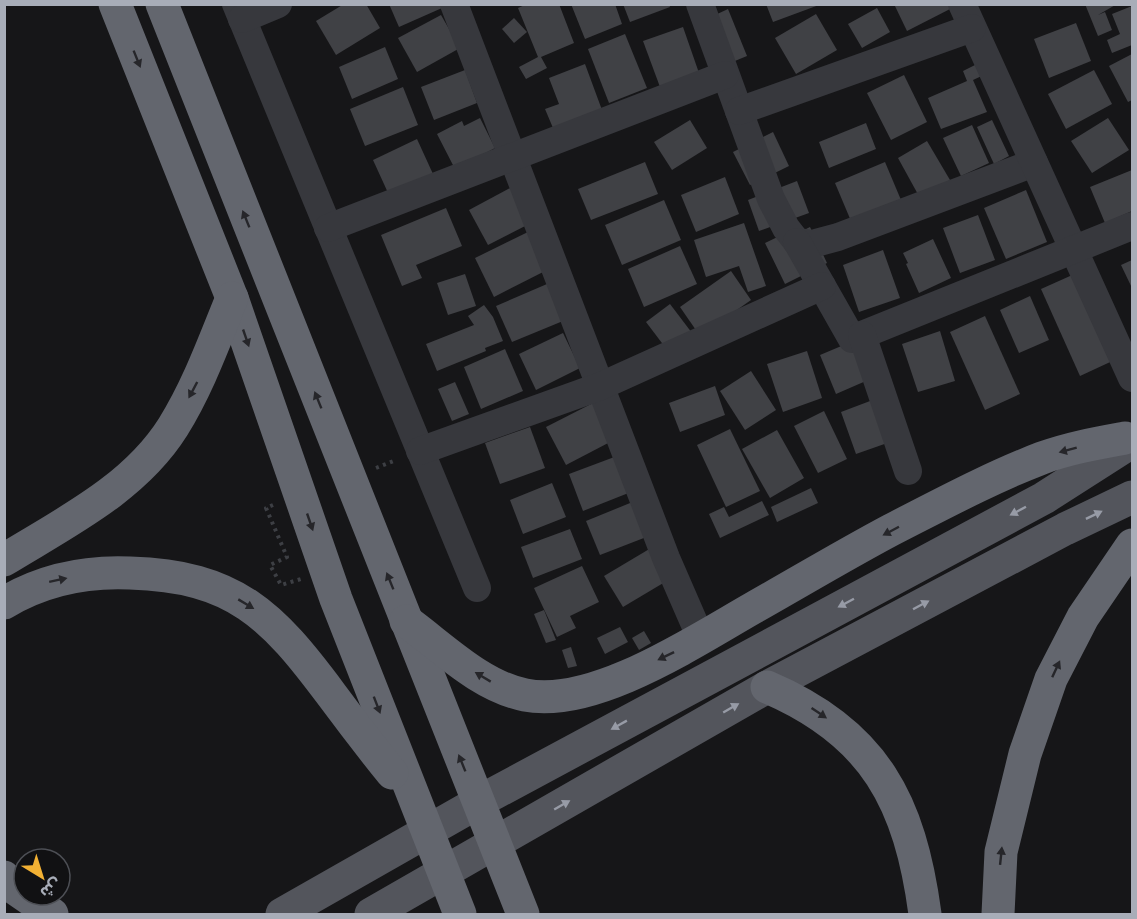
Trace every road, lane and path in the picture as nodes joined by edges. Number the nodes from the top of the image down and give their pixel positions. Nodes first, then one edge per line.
1 (115, 4) edge
2 (162, 4) edge
3 (278, 4) edge
4 (454, 4) edge
5 (700, 4) edge
6 (239, 12) edge
7 (968, 16) edge
8 (725, 75) junction
9 (739, 111) junction
10 (513, 157) junction
11 (1034, 164) junction
12 (1132, 226) edge
13 (328, 228) junction
14 (797, 242) junction
15 (1076, 249) junction
16 (822, 286) junction
17 (232, 298) junction
18 (862, 335) junction
19 (1132, 378) edge
20 (600, 386) junction
21 (1127, 438) edge
22 (420, 451) junction
23 (908, 471) dead end
24 (1132, 481) edge
25 (1132, 497) edge
26 (266, 508) dead end
27 (1132, 545) edge
28 (4, 560) edge
29 (270, 565) dead end
30 (477, 588) dead end
31 (4, 603) edge
32 (406, 621) junction
33 (696, 627) dead end
34 (766, 687) junction
35 (413, 799) junction
36 (4, 877) edge
37 (52, 915) edge
38 (282, 915) edge
39 (371, 915) edge
40 (460, 915) edge
41 (523, 915) edge
42 (925, 915) edge
43 (998, 915) edge

1 -> 17 highway
32 -> 2 highway
3 - 6 street
4 - 10 street
5 - 8 street
6 - 13 street
7 - 9 street
7 - 11 street
8 - 9 street
8 - 10 street
9 - 14 street
10 - 13 street
10 - 20 street
11 - 14 street
11 - 15 street
12 - 15 street
13 - 22 street
14 - 16 street
15 - 18 street
15 - 19 street
16 - 18 street
16 - 20 street
17 -> 28 highway
17 -> 35 highway
18 - 23 street
20 - 22 street
20 - 33 street
21 - 24 main road
21 -> 32 highway
21 -> 38 main road
22 - 30 street
34 -> 25 main road
26 - 29 path
43 -> 27 highway
31 -> 35 highway
41 -> 32 highway
39 -> 34 main road
34 -> 42 highway
35 - 40 highway
36 - 37 highway

